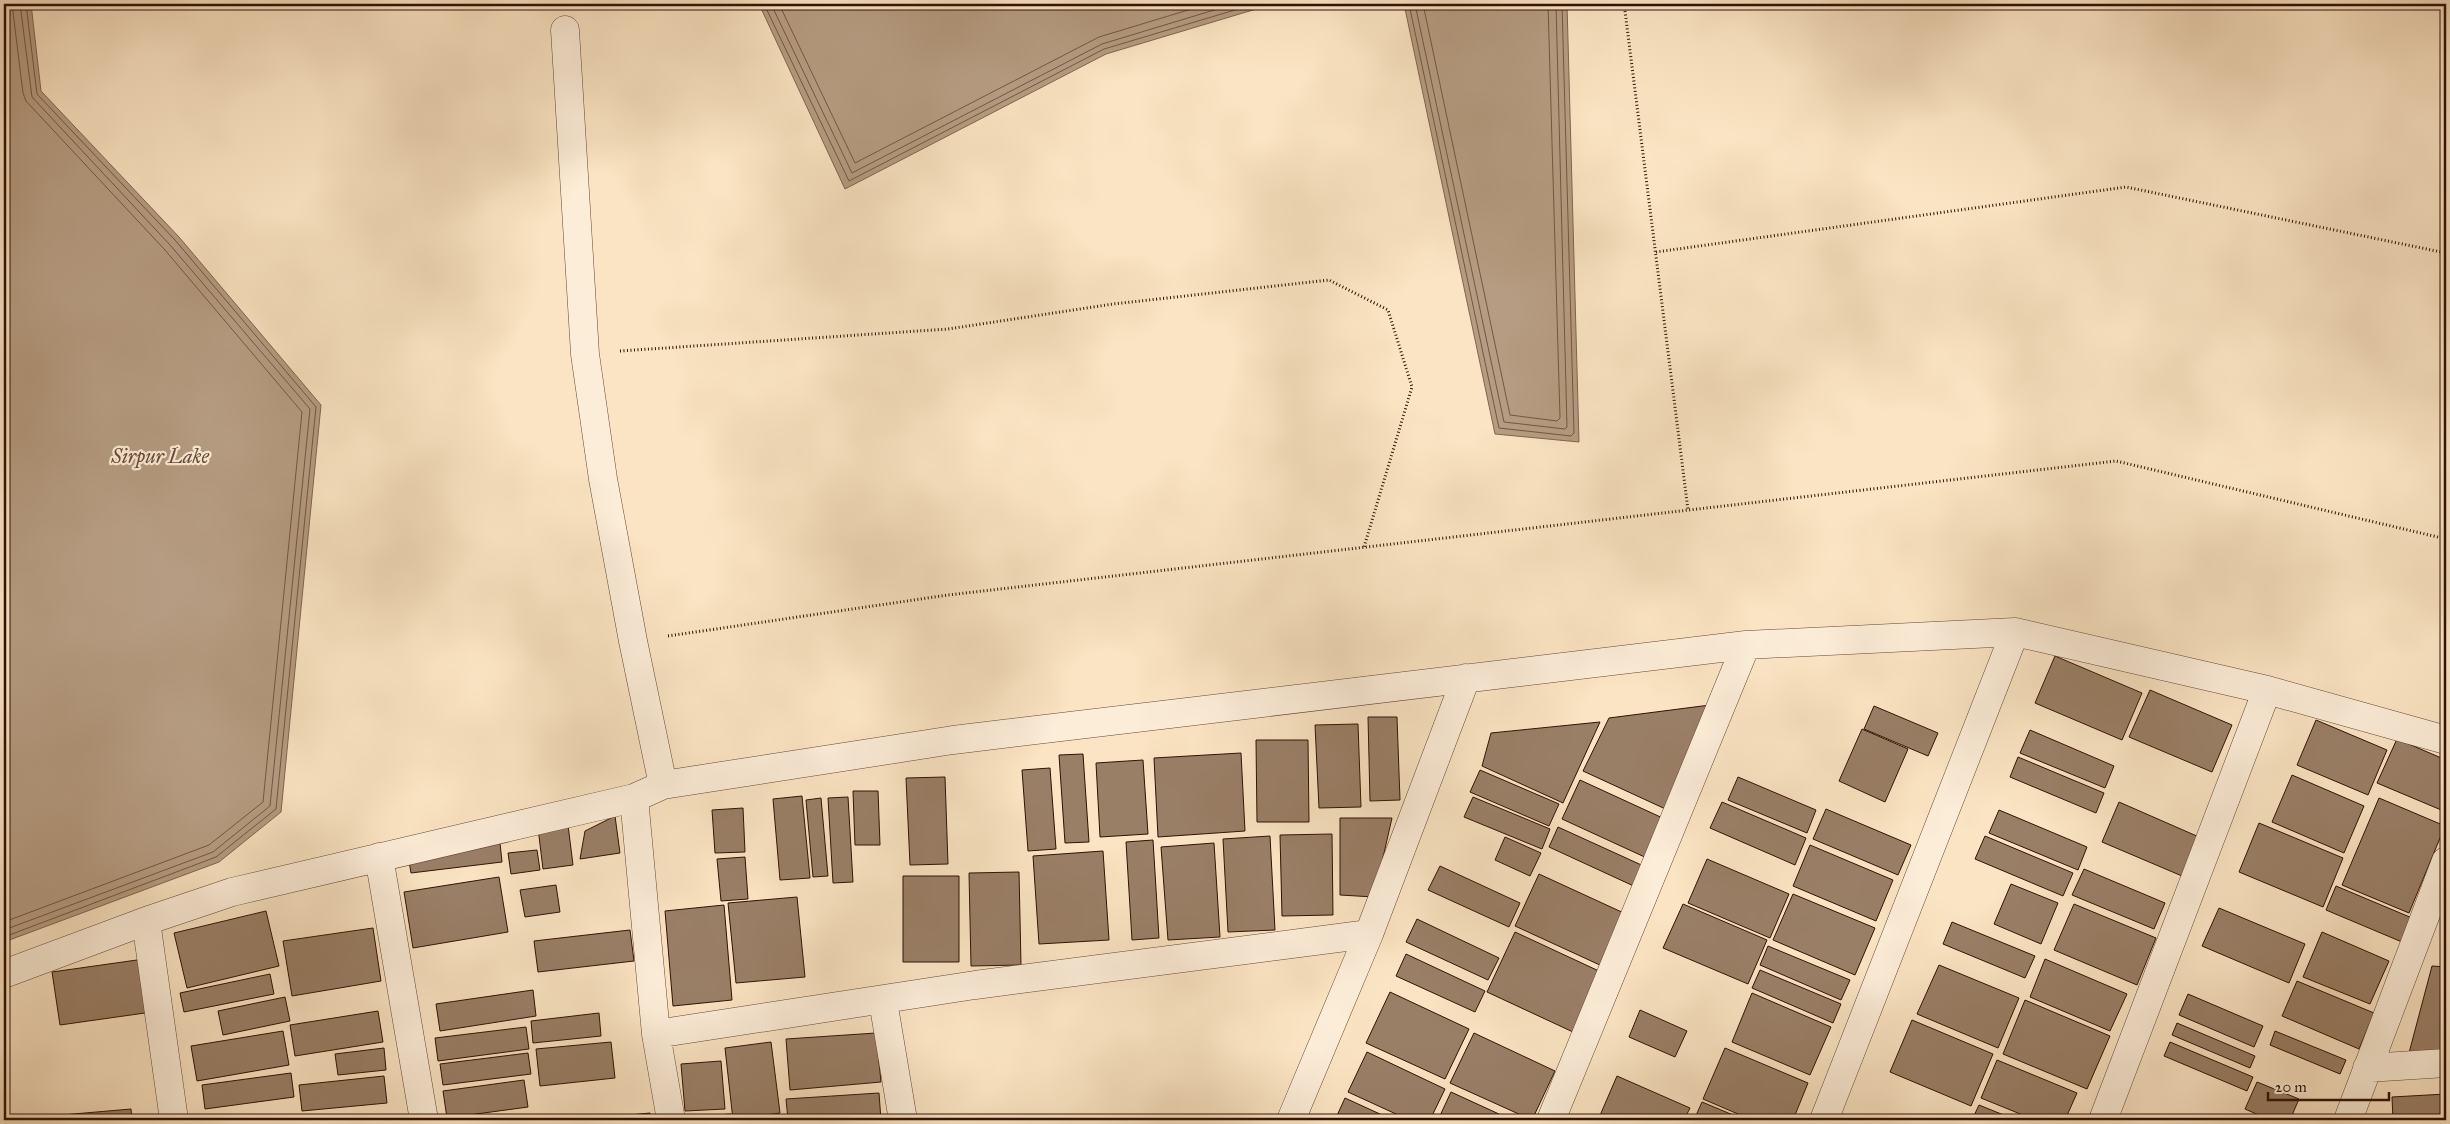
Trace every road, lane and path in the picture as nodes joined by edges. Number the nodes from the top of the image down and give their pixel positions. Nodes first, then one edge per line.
1 (1625, 11) dead end
2 (564, 30) dead end
3 (1656, 252) junction
4 (2446, 253) edge
5 (585, 354) junction
6 (1688, 510) junction
7 (2446, 539) edge
8 (1364, 547) junction
9 (2015, 632) junction
10 (633, 641) junction
11 (1746, 645) junction
12 (1466, 678) junction
13 (2267, 690) junction
14 (2446, 740) edge
15 (663, 785) junction
16 (634, 798) junction
17 (379, 857) junction
18 (2446, 861) edge
19 (146, 922) junction
20 (1369, 934) junction
21 (4, 974) edge
22 (883, 1001) junction
23 (656, 1034) junction
24 (2446, 1063) edge
25 (2367, 1068) junction
26 (174, 1120) edge
27 (424, 1120) edge
28 (671, 1120) edge
29 (903, 1120) edge
30 (1291, 1120) edge
31 (1550, 1120) edge
32 (1824, 1120) edge
33 (2102, 1120) edge
34 (2348, 1120) edge

1 - 3 path
2 - 5 street
3 - 4 path
3 - 6 path
5 - 8 path
5 - 10 street
6 - 7 path
6 - 8 path
8 - 10 path
9 - 11 street
9 - 13 street
9 - 32 street
10 - 15 street
11 - 12 street
11 - 31 street
12 - 15 street
12 - 20 street
13 - 14 street
13 - 33 street
15 - 16 street
16 - 17 street
16 - 23 street
17 - 19 street
17 - 27 street
18 - 25 street
19 - 21 street
19 - 26 street
20 - 22 street
20 - 30 street
22 - 23 street
22 - 29 street
23 - 28 street
24 - 25 street
25 - 34 street

